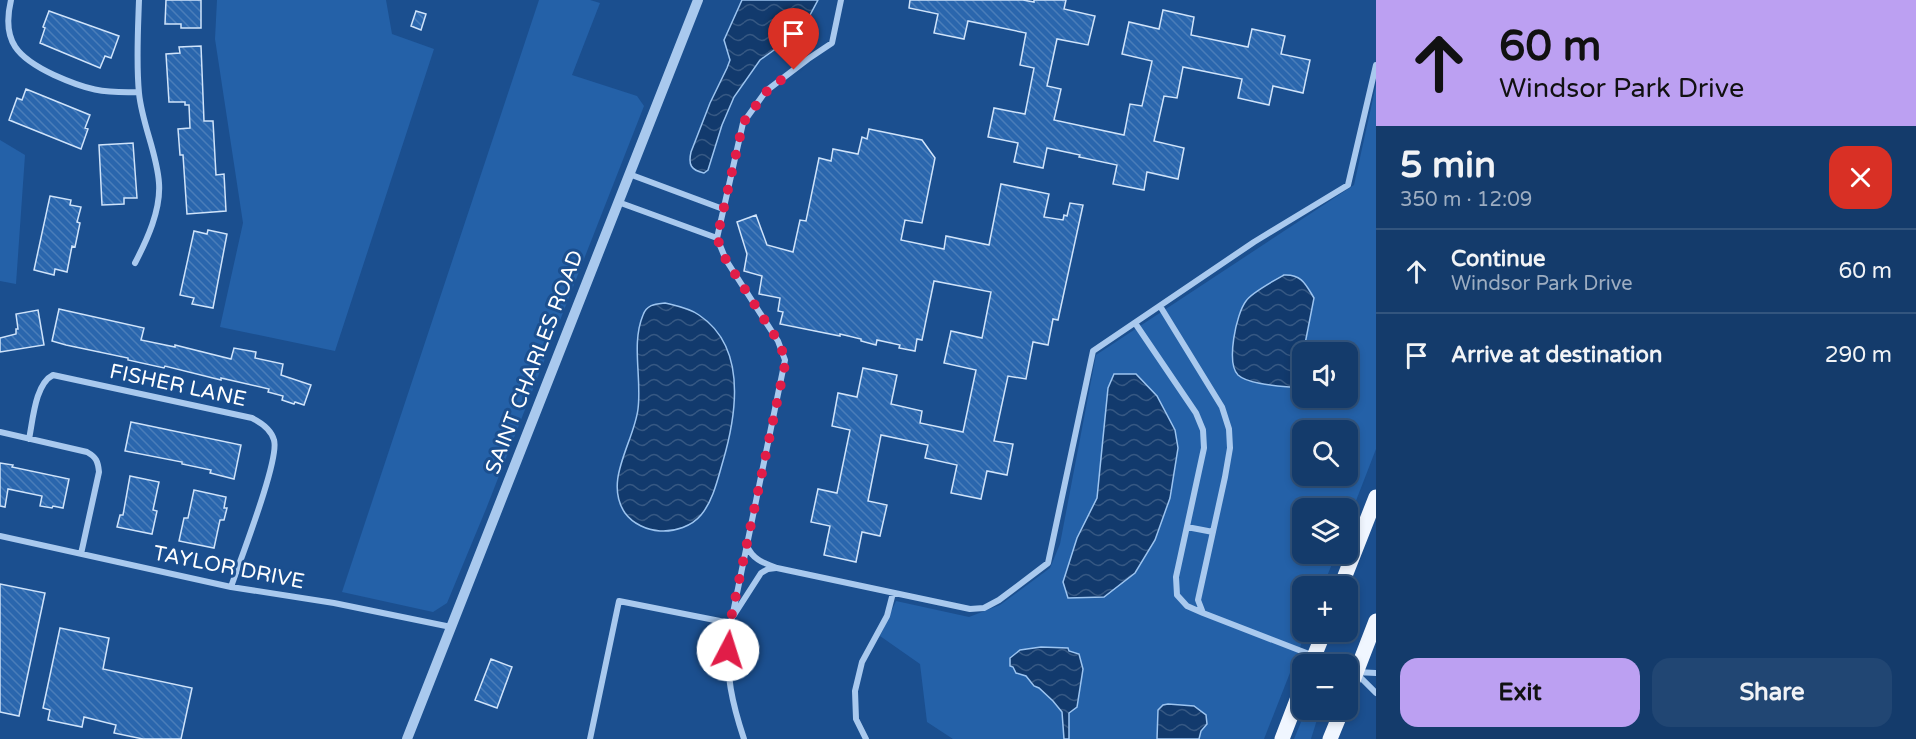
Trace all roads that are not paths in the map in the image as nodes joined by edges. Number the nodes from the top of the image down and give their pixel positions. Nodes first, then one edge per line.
1 (11, 0) edge
2 (140, 0) edge
3 (698, 0) edge
4 (841, 0) edge
5 (1376, 65) edge
6 (138, 92) junction
7 (629, 174) junction
8 (618, 202) junction
9 (723, 209) junction
10 (717, 238) junction
11 (135, 262) dead end
12 (1160, 306) junction
13 (1135, 322) junction
14 (0, 432) edge
15 (29, 438) junction
16 (1376, 497) edge
17 (1187, 527) junction
18 (1213, 532) junction
19 (0, 536) edge
20 (747, 546) junction
21 (81, 554) junction
22 (777, 568) junction
23 (1345, 576) edge
24 (231, 587) junction
25 (893, 593) junction
26 (1203, 614) junction
27 (1376, 621) edge
28 (730, 623) junction
29 (452, 627) junction
30 (1296, 654) edge
31 (1358, 658) edge
32 (1358, 672) edge
33 (1376, 673) edge
34 (1358, 676) edge
35 (1376, 693) edge
36 (1292, 713) edge
37 (1338, 720) edge
38 (407, 739) edge
39 (590, 739) edge
40 (744, 739) edge
41 (866, 739) edge
42 (1282, 739) edge
43 (1330, 739) edge

1 - 6 street
2 - 6 street
3 - 7 street, SAINT CHARLES ROAD
4 - 9 street
5 - 12 street
6 - 11 street
7 - 8 street, SAINT CHARLES ROAD
7 - 9 street
8 - 10 street
8 - 29 street, SAINT CHARLES ROAD
9 - 10 street
10 - 20 street
12 - 13 street
12 - 18 street
13 - 17 street
13 - 25 street
14 - 15 street
15 - 21 street
15 - 24 street, FISHER LANE
16 - 23 main road
17 - 18 street
17 - 26 street
18 - 26 street
19 - 21 street, TAYLOR DRIVE
20 - 22 street
20 - 28 street
21 - 24 street, TAYLOR DRIVE
22 - 25 street
22 - 28 street
24 - 29 street, TAYLOR DRIVE
25 - 41 street
26 - 30 street
27 - 31 main road
28 - 39 street
28 - 40 street
29 - 38 street, SAINT CHARLES ROAD
32 - 33 street
34 - 35 street
36 - 42 main road
37 - 43 main road

